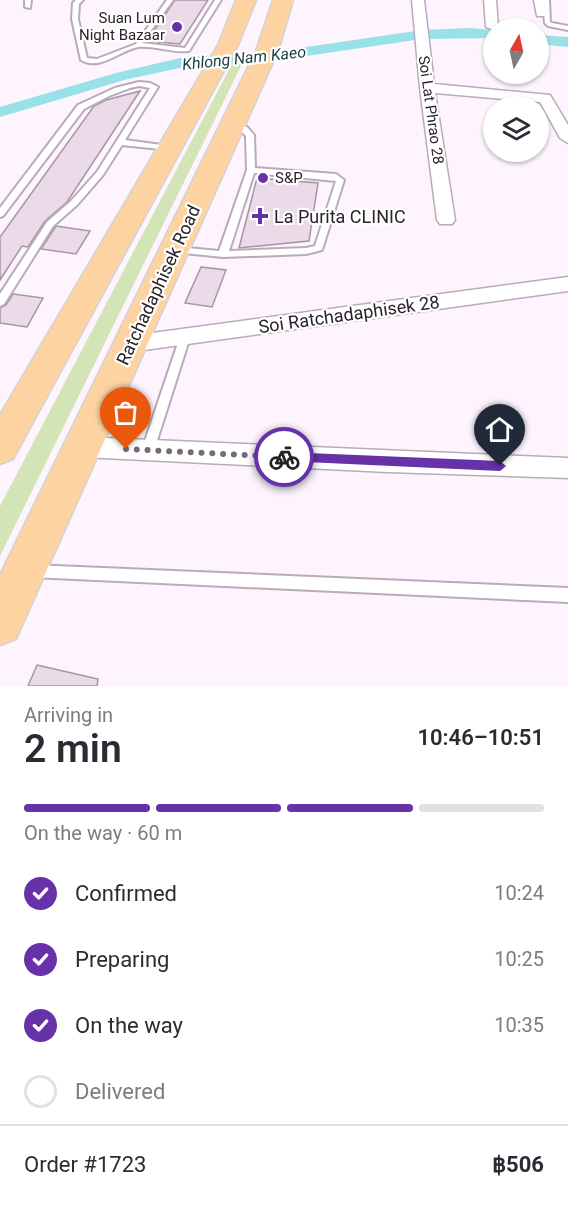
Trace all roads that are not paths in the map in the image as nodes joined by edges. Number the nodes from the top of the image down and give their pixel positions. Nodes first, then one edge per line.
1 (80, 0) edge
2 (170, 0) edge
3 (218, 0) edge
4 (246, 0) edge
5 (265, 0) edge
6 (283, 0) edge
7 (299, 0) edge
8 (418, 0) edge
9 (490, 0) edge
10 (546, 0) edge
11 (491, 18) edge
12 (568, 28) edge
13 (138, 45) junction
14 (266, 53) junction
15 (222, 55) junction
16 (427, 88) junction
17 (233, 125) junction
18 (568, 138) edge
19 (120, 142) junction
20 (170, 148) junction
21 (251, 170) junction
22 (0, 214) edge
23 (446, 220) dead end
24 (175, 250) junction
25 (223, 254) junction
26 (568, 284) edge
27 (0, 302) edge
28 (185, 337) junction
29 (130, 344) junction
30 (82, 447) junction
31 (0, 448) edge
32 (148, 450) junction
33 (568, 468) edge
34 (24, 571) junction
35 (568, 595) edge
36 (0, 623) edge

1 - 13 lane
2 - 13 lane
3 - 13 lane
4 - 15 main road
5 - 15 main road
6 - 14 main road, Ratchadaphisek Road
7 - 14 main road, Ratchadaphisek Road
8 - 16 street, Soi Lat Phrao 28
9 - 11 street
10 - 12 lane
14 - 17 main road, Ratchadaphisek Road
15 - 20 main road
16 - 18 street
16 - 23 street, Soi Lat Phrao 28
17 - 21 lane
17 - 24 main road, Ratchadaphisek Road
19 - 20 lane
19 - 22 lane
19 - 27 lane
20 - 31 main road
21 - 25 lane
21 - 25 lane
24 - 25 lane
24 - 29 main road, Ratchadaphisek Road
26 - 28 street, Soi Ratchadaphisek 28
28 - 29 street, Soi Ratchadaphisek 28
28 - 32 lane
29 - 30 main road, Ratchadaphisek Road
30 - 32 street
30 - 34 main road, Ratchadaphisek Road
32 - 33 street
34 - 35 lane
34 - 36 main road, Ratchadaphisek Road

